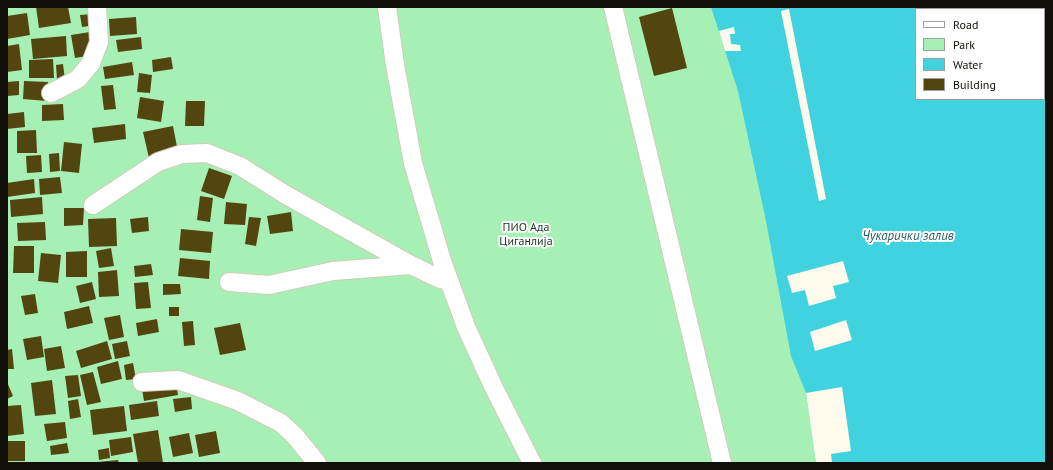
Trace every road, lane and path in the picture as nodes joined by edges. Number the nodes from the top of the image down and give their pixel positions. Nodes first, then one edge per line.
1 (97, 7) edge
2 (387, 7) edge
3 (613, 7) edge
4 (51, 93) dead end
5 (93, 205) dead end
6 (411, 265) junction
7 (449, 280) junction
8 (229, 282) dead end
9 (142, 382) dead end
10 (317, 463) edge
11 (532, 463) edge
12 (722, 463) edge

1 - 4 street
2 - 7 street
3 - 12 street
5 - 6 street
6 - 7 street
6 - 8 street
7 - 11 street
9 - 10 street

